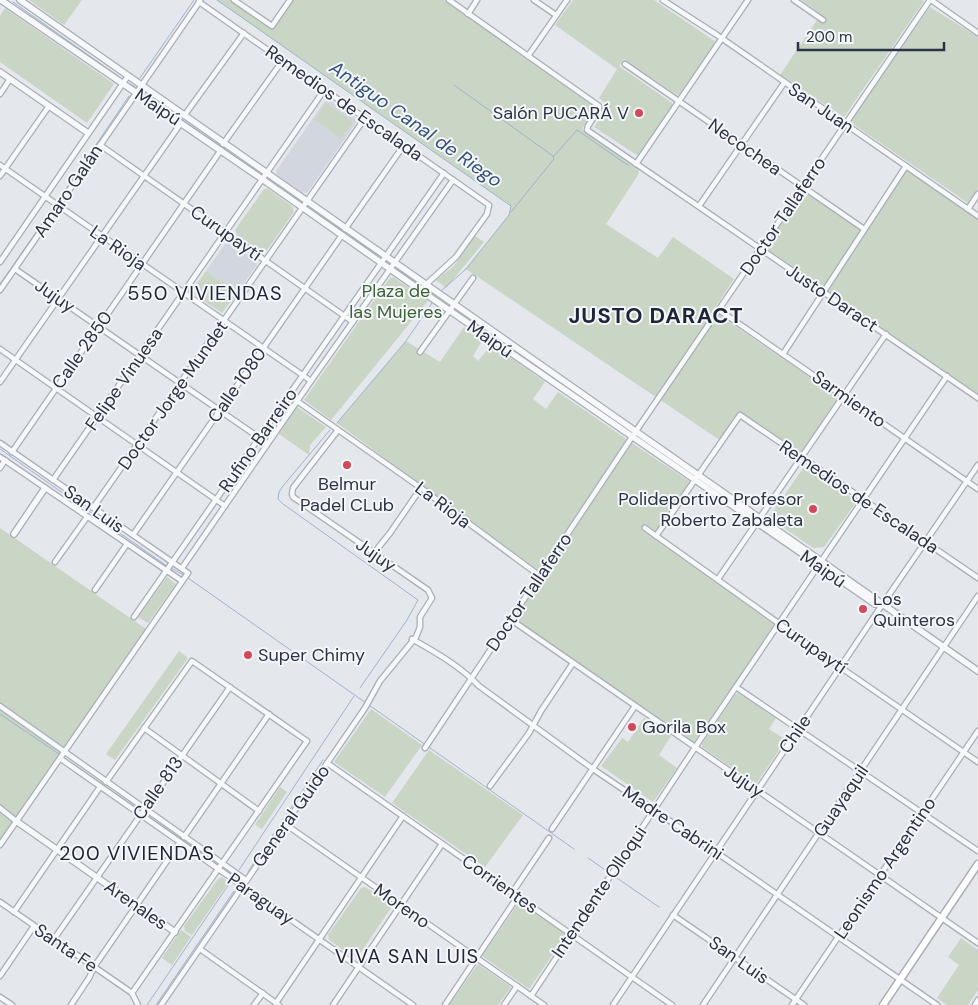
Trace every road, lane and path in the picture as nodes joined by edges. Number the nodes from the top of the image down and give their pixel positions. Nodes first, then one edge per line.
1 (20, 0) edge
2 (234, 0) edge
3 (290, 0) edge
4 (449, 0) edge
5 (477, 0) edge
6 (534, 0) edge
7 (567, 0) edge
8 (663, 0) edge
9 (748, 0) edge
10 (794, 0) edge
11 (930, 0) edge
12 (1, 1) edge
13 (199, 1) edge
14 (468, 14) junction
15 (556, 15) junction
16 (823, 20) dead end
17 (244, 33) junction
18 (978, 33) edge
19 (722, 39) junction
20 (528, 56) junction
21 (283, 60) junction
22 (625, 64) dead end
23 (0, 72) edge
24 (128, 76) junction
25 (10, 79) junction
26 (784, 83) junction
27 (123, 84) junction
28 (141, 86) junction
29 (325, 89) junction
30 (136, 92) junction
31 (0, 94) edge
32 (679, 101) junction
33 (49, 106) junction
34 (184, 116) junction
35 (366, 118) junction
36 (181, 123) junction
37 (844, 124) junction
38 (88, 133) junction
39 (100, 145) junction
40 (742, 145) junction
41 (404, 146) junction
42 (222, 147) junction
43 (636, 164) junction
44 (0, 165) edge
45 (906, 166) junction
46 (5, 169) junction
47 (444, 174) junction
48 (0, 176) edge
49 (144, 176) junction
50 (264, 176) junction
51 (453, 180) junction
52 (803, 187) junction
53 (978, 194) edge
54 (44, 196) junction
55 (184, 204) junction
56 (305, 205) junction
57 (58, 206) junction
58 (699, 206) junction
59 (968, 209) junction
60 (978, 216) edge
61 (345, 229) junction
62 (864, 229) junction
63 (225, 233) junction
64 (342, 235) junction
65 (102, 236) junction
66 (761, 249) junction
67 (386, 257) junction
68 (1, 260) edge
69 (266, 261) junction
70 (382, 263) junction
71 (394, 263) junction
72 (142, 264) junction
73 (15, 269) junction
74 (390, 269) junction
75 (473, 278) dead end
76 (425, 284) junction
77 (305, 288) junction
78 (0, 290) edge
79 (420, 290) junction
80 (824, 292) junction
81 (183, 293) junction
82 (58, 299) junction
83 (454, 304) junction
84 (449, 310) junction
85 (720, 310) junction
86 (345, 316) junction
87 (224, 322) junction
88 (353, 322) junction
89 (98, 326) junction
90 (886, 334) junction
91 (514, 346) junction
92 (263, 348) junction
93 (0, 349) edge
94 (420, 352) dead end
95 (510, 352) junction
96 (783, 354) junction
97 (140, 355) junction
98 (15, 360) junction
99 (303, 376) junction
100 (947, 376) junction
101 (311, 381) junction
102 (0, 382) edge
103 (181, 383) junction
104 (55, 388) junction
105 (575, 389) junction
106 (570, 394) junction
107 (844, 396) junction
108 (978, 398) edge
109 (297, 401) junction
110 (220, 410) junction
111 (97, 417) junction
112 (338, 430) junction
113 (636, 431) junction
114 (633, 437) junction
115 (260, 438) junction
116 (905, 438) junction
117 (0, 443) edge
118 (268, 443) junction
119 (137, 444) junction
120 (12, 452) junction
121 (0, 457) edge
122 (802, 457) junction
123 (5, 460) junction
124 (978, 465) edge
125 (0, 468) edge
126 (176, 472) junction
127 (696, 477) junction
128 (53, 480) junction
129 (967, 481) junction
130 (46, 488) junction
131 (421, 488) junction
132 (978, 489) edge
133 (216, 499) junction
134 (864, 500) junction
135 (225, 506) junction
136 (93, 508) junction
137 (87, 517) junction
138 (759, 520) junction
139 (645, 528) dead end
140 (14, 534) dead end
141 (132, 535) junction
142 (656, 536) junction
143 (926, 542) junction
144 (127, 544) junction
145 (374, 553) junction
146 (55, 562) dead end
147 (820, 562) junction
148 (172, 563) junction
149 (182, 568) junction
150 (166, 571) junction
151 (540, 576) junction
152 (978, 578) edge
153 (718, 579) junction
154 (182, 582) junction
155 (95, 590) dead end
156 (978, 596) edge
157 (432, 598) joint
158 (882, 605) junction
159 (134, 617) dead end
160 (510, 619) junction
161 (779, 624) junction
162 (412, 639) junction
163 (944, 647) junction
164 (573, 662) junction
165 (840, 667) junction
166 (978, 670) edge
167 (472, 678) junction
168 (230, 687) junction
169 (736, 687) junction
170 (0, 706) edge
171 (635, 706) junction
172 (902, 710) junction
173 (269, 714) junction
174 (534, 725) junction
175 (144, 728) junction
176 (798, 729) junction
177 (978, 730) edge
178 (426, 748) dead end
179 (696, 748) junction
180 (65, 752) junction
181 (963, 752) junction
182 (182, 755) junction
183 (61, 759) junction
184 (978, 762) edge
185 (327, 763) junction
186 (593, 769) junction
187 (861, 772) junction
188 (106, 782) junction
189 (221, 783) junction
190 (490, 786) dead end
191 (100, 787) junction
192 (757, 790) junction
193 (0, 808) edge
194 (144, 809) junction
195 (654, 810) junction
196 (259, 811) junction
197 (140, 814) junction
198 (922, 814) junction
199 (403, 816) junction
200 (16, 821) junction
201 (285, 824) junction
202 (552, 828) dead end
203 (819, 833) junction
204 (184, 837) junction
205 (549, 838) dead end
206 (180, 842) junction
207 (442, 844) junction
208 (0, 845) edge
209 (57, 850) junction
210 (978, 851) edge
211 (716, 852) junction
212 (223, 864) junction
213 (978, 864) edge
214 (219, 870) junction
215 (880, 875) junction
216 (96, 877) junction
217 (362, 878) junction
218 (246, 880) junction
219 (242, 886) junction
220 (512, 893) junction
221 (778, 895) junction
222 (518, 896) junction
223 (0, 902) edge
224 (401, 905) junction
225 (137, 906) junction
226 (14, 912) junction
227 (673, 915) junction
228 (942, 918) junction
229 (34, 926) junction
230 (175, 932) junction
231 (571, 934) junction
232 (838, 938) junction
233 (54, 939) junction
234 (319, 940) junction
235 (978, 943) edge
236 (200, 949) junction
237 (735, 956) junction
238 (476, 958) junction
239 (94, 967) junction
240 (359, 967) junction
241 (0, 976) edge
242 (632, 977) junction
243 (900, 980) junction
244 (517, 986) junction
245 (132, 993) junction
246 (263, 993) junction
247 (531, 996) junction
248 (0, 997) edge
249 (796, 1000) junction
250 (978, 1000) edge
251 (278, 1004) edge
252 (12, 1005) edge
253 (71, 1005) edge
254 (138, 1005) edge
255 (161, 1005) edge
256 (254, 1005) edge
257 (333, 1005) edge
258 (413, 1005) edge
259 (444, 1005) edge
260 (504, 1005) edge
261 (544, 1005) edge
262 (614, 1005) edge
263 (672, 1005) edge
264 (703, 1005) edge
265 (792, 1005) edge
266 (804, 1005) edge
267 (883, 1005) edge
268 (937, 1005) edge
269 (975, 1005) edge

1 - 24 street, Maipú
2 - 3 street
4 - 14 street
5 - 14 street
6 - 15 street
7 - 15 street
8 - 19 street, San Juan
9 - 19 street
10 - 16 street
11 - 18 street
11 - 37 street, Doctor Tallaferro
12 - 27 street, Maipú
13 - 17 street, Remedios de Escalada
13 - 28 street
14 - 20 street
15 - 20 street
17 - 21 street, Remedios de Escalada
17 - 34 street
19 - 26 street, San Juan
19 - 32 street
20 - 43 street, Justo Daract
21 - 29 street, Remedios de Escalada
21 - 42 street, Calle 2850
22 - 32 street, Necochea
23 - 25 street
24 - 27 street, Amaro Galán
24 - 28 street, Maipú
25 - 31 street
25 - 33 street
26 - 37 street, San Juan
26 - 40 street
27 - 30 street, Maipú
27 - 38 street, Amaro Galán
28 - 30 street, Amaro Galán
28 - 34 street, Maipú
29 - 35 street, Remedios de Escalada
29 - 50 street, Felipe Vinuesa
30 - 36 street, Maipú
30 - 39 street, Amaro Galán
32 - 40 street, Necochea
32 - 43 street
33 - 38 street
33 - 46 street
34 - 42 street, Maipú
35 - 41 street, Remedios de Escalada
35 - 56 street, Doctor Jorge Mundet
36 - 42 street, Maipú
36 - 49 street
37 - 45 street, San Juan
37 - 52 street, Doctor Tallaferro
38 - 54 street, Amaro Galán
39 - 49 street, Curupaytí
39 - 57 street, Amaro Galán
40 - 52 street, Necochea
40 - 58 street
41 - 47 street, Remedios de Escalada
41 - 61 street
42 - 50 street, Maipú
42 - 55 street, Calle 2850
43 - 58 street, Justo Daract
44 - 46 street, La Rioja
45 - 59 street, San Juan
45 - 62 street
46 - 48 street
46 - 54 street, La Rioja
47 - 51 street, Remedios de Escalada
47 - 67 street
49 - 55 street, Curupaytí
49 - 65 street
50 - 56 street, Maipú
50 - 63 street, Felipe Vinuesa
51 - 71 street
51 - 76 street, Remedios de Escalada
52 - 62 street, Necochea
52 - 66 street, Doctor Tallaferro
53 - 59 street
54 - 57 street, La Rioja
54 - 68 street, Amaro Galán
55 - 63 street, Curupaytí
55 - 72 street, Calle 2850
56 - 61 street, Maipú
56 - 64 street, Maipú
56 - 69 street, Doctor Jorge Mundet
57 - 65 street, La Rioja
57 - 73 street, Amaro Galán
58 - 66 street, Justo Daract
59 - 60 street, San Juan
61 - 67 street, Maipú
62 - 80 street
63 - 69 street, Curupaytí
63 - 81 street, Felipe Vinuesa
64 - 70 street, Maipú
64 - 77 street, Calle 1080
65 - 72 street, La Rioja
65 - 82 street
66 - 80 street, Justo Daract
66 - 85 street, Doctor Tallaferro
67 - 70 street, Rufino Barreiro
67 - 71 street, Maipú
69 - 77 street, Curupaytí
69 - 87 street, Doctor Jorge Mundet
70 - 74 street, Maipú
70 - 86 street, Rufino Barreiro
71 - 74 street, Rufino Barreiro
71 - 76 street, Maipú
72 - 81 street, La Rioja
72 - 89 street, Calle 2850
73 - 78 street, Amaro Galán
73 - 82 street, Jujuy
74 - 79 street, Maipú
74 - 88 street, Rufino Barreiro
75 - 83 street
76 - 79 street
76 - 83 street, Maipú
77 - 86 street, Curupaytí
77 - 92 street, Calle 1080
79 - 84 street, Maipú
80 - 90 street, Justo Daract
80 - 96 street
81 - 87 street, La Rioja
81 - 97 street, Felipe Vinuesa
82 - 89 street, Jujuy
82 - 98 street
83 - 84 street
83 - 91 street, Maipú
84 - 94 street
84 - 95 street, Maipú
85 - 96 street, Sarmiento
85 - 113 street, Doctor Tallaferro
86 - 88 street, Curupaytí
86 - 99 street, Rufino Barreiro
87 - 92 street, La Rioja
87 - 103 street, Doctor Jorge Mundet
88 - 101 street, Rufino Barreiro
89 - 97 street, Jujuy
89 - 104 street, Calle 2850
90 - 100 street, Justo Daract
90 - 107 street
91 - 95 street
91 - 105 street, Maipú
92 - 99 street, La Rioja
92 - 110 street, Calle 1080
93 - 98 street
95 - 106 street, Maipú
96 - 107 street, Sarmiento
97 - 103 street, Jujuy
97 - 111 street, Felipe Vinuesa
98 - 102 street
98 - 104 street
99 - 101 street, La Rioja
99 - 115 street, Rufino Barreiro
100 - 108 street, Justo Daract
100 - 116 street, Intendente Olloqui
101 - 109 street, Rufino Barreiro
103 - 110 street, Jujuy
103 - 119 street, Doctor Jorge Mundet
104 - 111 street
104 - 120 street, Calle 2850
105 - 106 street
105 - 113 street, Maipú
106 - 114 street, Maipú
107 - 116 street, Sarmiento
107 - 122 street
109 - 112 street, La Rioja
109 - 118 street, Rufino Barreiro
110 - 115 street, Jujuy
110 - 126 street, Calle 1080
111 - 119 street
111 - 128 street, Felipe Vinuesa
112 - 131 street, La Rioja
112 - 145 street, Jujuy
113 - 114 street, Doctor Tallaferro
113 - 127 street, Maipú
114 - 127 street, Maipú
114 - 151 street, Doctor Tallaferro
115 - 118 street, Jujuy
115 - 133 street, Rufino Barreiro
116 - 129 street, Sarmiento
116 - 134 street, Intendente Olloqui
117 - 120 street, San Luis
118 - 135 street, Rufino Barreiro
119 - 126 street
119 - 136 street, Doctor Jorge Mundet
120 - 128 street, San Luis
121 - 123 street, San Luis
122 - 127 street, Remedios de Escalada
122 - 134 street, Remedios de Escalada
122 - 138 street
123 - 125 street
123 - 130 street, San Luis
124 - 129 street, Chile
126 - 133 street
126 - 141 street, Calle 1080
127 - 138 street, Maipú
127 - 142 street
128 - 136 street, San Luis
129 - 132 street, Sarmiento
129 - 143 street, Chile
130 - 137 street, San Luis
130 - 140 street
131 - 145 street
131 - 151 street, La Rioja
133 - 135 street
133 - 148 street, Rufino Barreiro
134 - 143 street, Remedios de Escalada
134 - 147 street, Intendente Olloqui
135 - 149 street, Rufino Barreiro
136 - 141 street, San Luis
137 - 144 street, San Luis
137 - 146 street
138 - 147 street, Maipú
138 - 153 street
139 - 142 street, Curupaytí
141 - 148 street, San Luis
142 - 153 street, Curupaytí
143 - 152 street, Remedios de Escalada
143 - 158 street, Chile
144 - 150 street, San Luis
144 - 155 street
145 - 157 street, Jujuy
147 - 158 street, Maipú
147 - 161 street, Intendente Olloqui
148 - 149 street, San Luis
148 - 150 street, Rufino Barreiro
149 - 154 street, San Luis
150 - 154 street, San Luis
150 - 159 street, Rufino Barreiro
151 - 160 street, Doctor Tallaferro
153 - 161 street, Curupaytí
154 - 180 street
156 - 163 street, Guayaquil
157 - 162 street, General Guido
158 - 163 street, Maipú
158 - 165 street, Chile
160 - 164 street, Jujuy
160 - 167 street, Doctor Tallaferro
161 - 165 street, Curupaytí
161 - 169 street, Intendente Olloqui
162 - 167 street, Madre Cabrini
162 - 185 street, General Guido
163 - 166 street, Maipú
163 - 172 street, Guayaquil
164 - 171 street, Jujuy
164 - 174 street
165 - 172 street, Curupaytí
165 - 176 street, Chile
167 - 174 street, Madre Cabrini
167 - 178 street, Doctor Tallaferro
168 - 173 street
168 - 175 street
168 - 182 street, Calle 813
169 - 176 street
169 - 179 street, Intendente Olloqui
170 - 180 street, Paraguay
171 - 179 street, Jujuy
171 - 186 street
172 - 181 street, Curupaytí
172 - 187 street, Guayaquil
173 - 189 street
173 - 196 street, General Guido
174 - 186 street, Madre Cabrini
174 - 190 street
175 - 182 street
175 - 188 street
176 - 187 street
176 - 192 street, Chile
177 - 181 street, Leonismo Argentino
179 - 192 street, Jujuy
179 - 195 street, Intendente Olloqui
180 - 183 street
180 - 188 street, Paraguay
181 - 184 street, Curupaytí
181 - 198 street, Leonismo Argentino
182 - 189 street
182 - 194 street, Calle 813
183 - 191 street, Paraguay
183 - 200 street
185 - 199 street, Corrientes
185 - 201 street, General Guido
186 - 195 street, Madre Cabrini
186 - 202 street
187 - 198 street
187 - 203 street, Guayaquil
188 - 194 street, Paraguay
189 - 196 street
189 - 204 street
191 - 197 street, Paraguay
191 - 209 street
192 - 203 street, Jujuy
192 - 211 street, Chile
193 - 200 street, Arenales
194 - 197 street, Calle 813
194 - 204 street, Paraguay
195 - 211 street, Madre Cabrini
195 - 231 street, Intendente Olloqui
196 - 212 street, General Guido
197 - 206 street, Paraguay
197 - 216 street, Calle 813
198 - 210 street
198 - 215 street, Leonismo Argentino
199 - 207 street, Corrientes
199 - 217 street
200 - 208 street
200 - 209 street, Arenales
201 - 217 street, Moreno
201 - 218 street, General Guido
203 - 215 street, Jujuy
203 - 221 street, Guayaquil
204 - 212 street, Paraguay
205 - 220 street
206 - 214 street, Paraguay
206 - 225 street
207 - 220 street, Corrientes
207 - 224 street
209 - 216 street, Arenales
209 - 226 street
211 - 221 street, Madre Cabrini
211 - 227 street, Chile
212 - 214 street, General Guido
212 - 218 street, Paraguay
213 - 228 main road
214 - 219 street, Paraguay
214 - 230 street, General Guido
215 - 228 street, Jujuy
215 - 232 street, Leonismo Argentino
216 - 225 street, Arenales
216 - 233 street, Calle 813
217 - 224 street, Moreno
217 - 234 street
218 - 219 street, General Guido
219 - 234 street, Paraguay
219 - 236 street, General Guido
220 - 222 street, Corrientes
221 - 232 street, Madre Cabrini
221 - 237 street, Guayaquil
222 - 231 street, Corrientes
222 - 238 street
223 - 226 street, Santa Fe
224 - 238 street, Moreno
224 - 240 street
225 - 230 street, Arenales
225 - 239 street
226 - 229 street, Santa Fe
227 - 237 street, San Luis
227 - 242 street, Chile
228 - 235 street, Jujuy
228 - 243 main road
229 - 233 street, Santa Fe
229 - 241 street
230 - 245 street, General Guido
231 - 242 street, Corrientes
231 - 247 street, Intendente Olloqui
232 - 243 street, Madre Cabrini
232 - 249 street, Leonismo Argentino
233 - 239 street, Santa Fe
234 - 240 street, Paraguay
234 - 251 street
236 - 246 street
236 - 255 street, General Guido
237 - 249 street, San Luis
237 - 264 street, Guayaquil
238 - 244 street, Moreno
238 - 259 street
239 - 245 street, Santa Fe
239 - 253 street
240 - 257 street
240 - 258 street, Paraguay
242 - 262 street, Chile
242 - 263 street, Corrientes
243 - 267 main road
243 - 268 street, Madre Cabrini
244 - 247 street, Moreno
244 - 260 street
245 - 254 street
246 - 251 street
246 - 256 street
247 - 261 street, Moreno
248 - 252 street
249 - 265 street, Leonismo Argentino
249 - 266 street, San Luis
250 - 269 street

